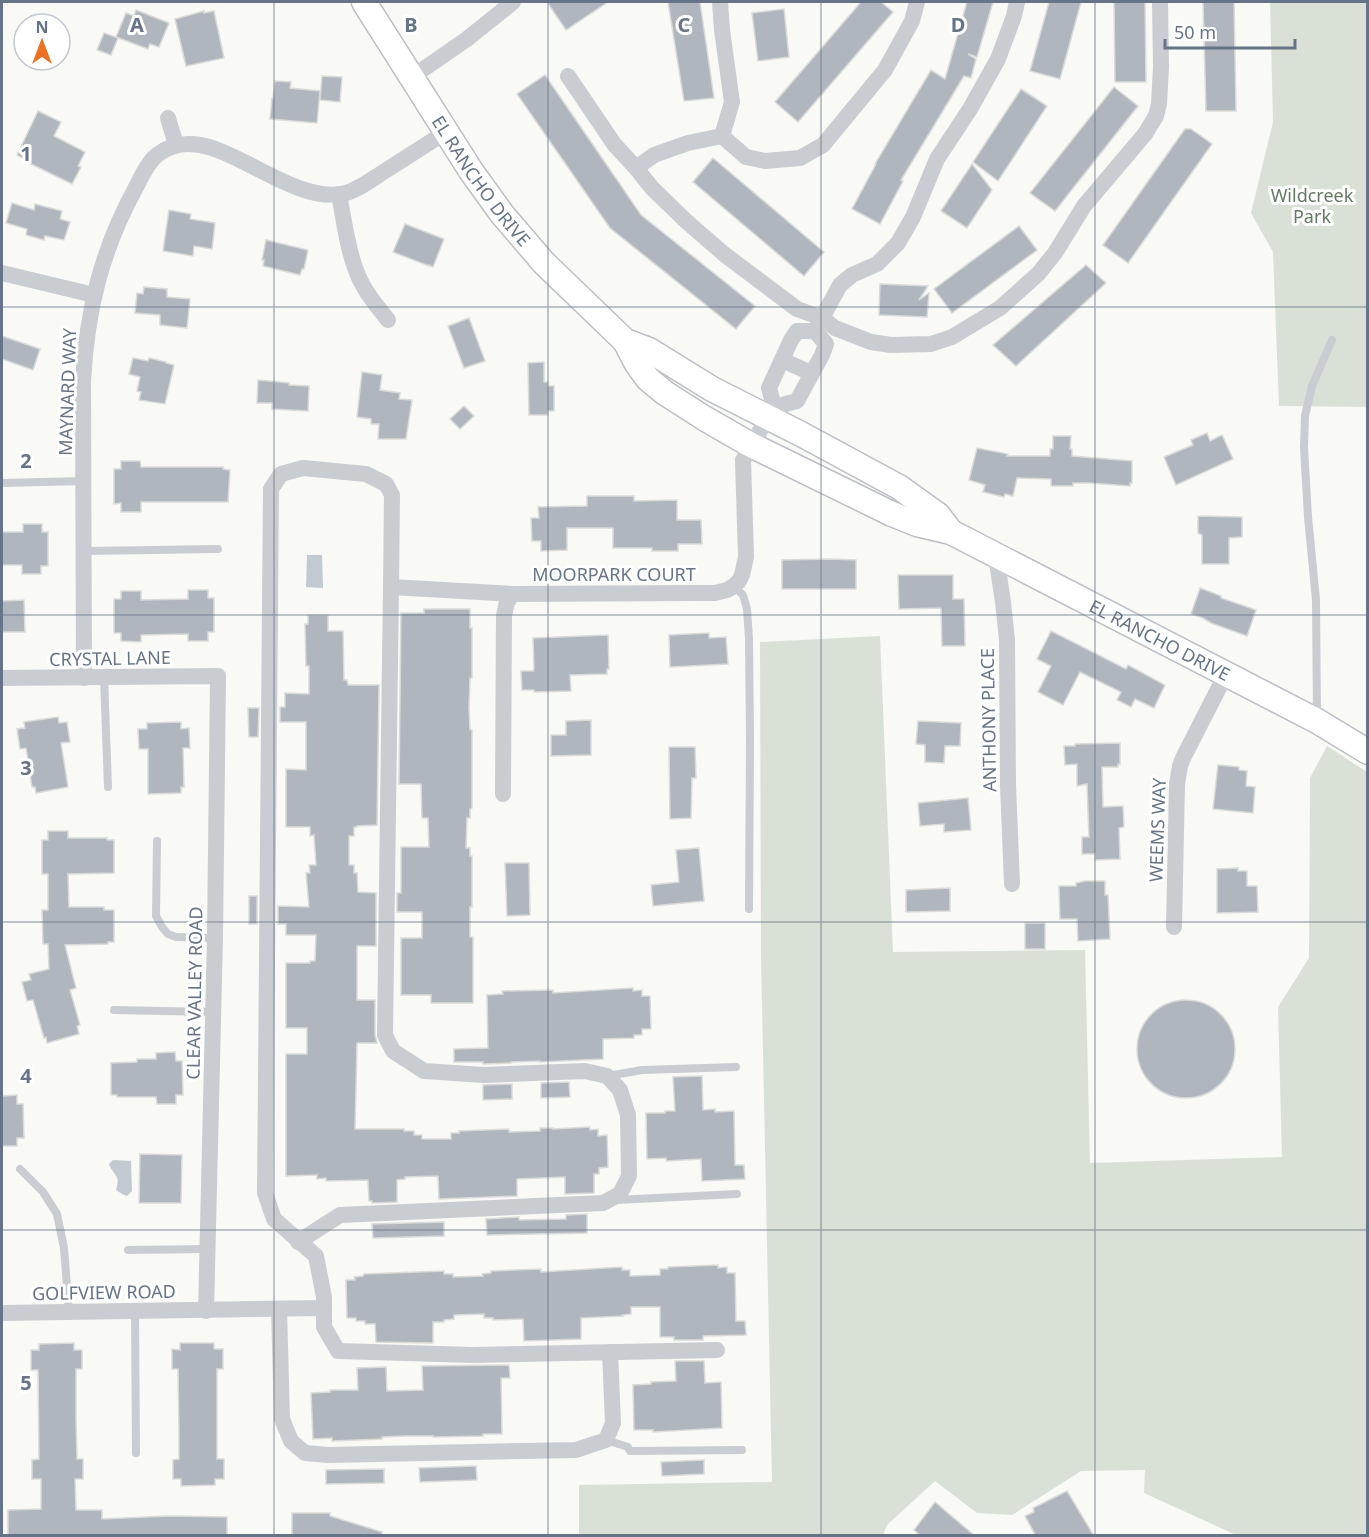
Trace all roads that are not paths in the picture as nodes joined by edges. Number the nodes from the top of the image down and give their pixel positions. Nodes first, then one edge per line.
1 (364, 2) edge
2 (513, 2) edge
3 (720, 2) edge
4 (917, 2) edge
5 (1017, 2) edge
6 (1160, 2) edge
7 (568, 76) dead end
8 (412, 77) junction
9 (168, 118) dead end
10 (447, 132) junction
11 (722, 136) junction
12 (176, 145) junction
13 (636, 168) junction
14 (339, 195) junction
15 (2, 273) edge
16 (94, 295) junction
17 (388, 321) dead end
18 (819, 324) junction
19 (1332, 340) dead end
20 (625, 341) junction
21 (782, 360) junction
22 (811, 373) junction
23 (771, 413) junction
24 (752, 445) junction
25 (84, 481) junction
26 (2, 483) edge
27 (951, 532) junction
28 (218, 549) dead end
29 (84, 551) junction
30 (996, 556) junction
31 (734, 586) junction
32 (391, 587) junction
33 (513, 594) junction
34 (1226, 674) junction
35 (218, 676) joint
36 (104, 677) junction
37 (2, 678) edge
38 (84, 678) junction
39 (1317, 722) junction
40 (1368, 752) edge
41 (108, 786) dead end
42 (503, 794) dead end
43 (157, 841) dead end
44 (1012, 884) dead end
45 (749, 909) dead end
46 (1174, 927) dead end
47 (214, 938) junction
48 (114, 1010) dead end
49 (213, 1012) junction
50 (736, 1067) dead end
51 (607, 1076) junction
52 (20, 1170) dead end
53 (737, 1194) dead end
54 (609, 1200) junction
55 (298, 1242) junction
56 (207, 1249) junction
57 (128, 1250) dead end
58 (324, 1308) junction
59 (279, 1309) junction
60 (135, 1311) junction
61 (206, 1311) junction
62 (2, 1312) edge
63 (69, 1312) junction
64 (717, 1350) dead end
65 (610, 1352) junction
66 (606, 1440) junction
67 (742, 1450) dead end
68 (136, 1454) dead end

1 - 8 main road, EL RANCHO DRIVE
2 - 8 street
3 - 11 street
4 - 11 street
5 - 18 street
6 - 18 street
7 - 13 street
8 - 10 main road, EL RANCHO DRIVE
9 - 12 street
10 - 14 street
10 - 20 main road, EL RANCHO DRIVE
11 - 13 street
12 - 14 street
12 - 16 street, MAYNARD WAY
13 - 18 street
14 - 17 street
15 - 16 street
16 - 25 street, MAYNARD WAY
18 - 21 street
18 - 22 street
19 - 39 lane
20 - 23 main road, EL RANCHO DRIVE
20 - 24 main road, EL RANCHO DRIVE
21 - 22 street
21 - 23 street
22 - 23 street
23 - 24 street
23 - 27 main road, EL RANCHO DRIVE
24 - 27 main road, EL RANCHO DRIVE
24 - 31 street
25 - 26 lane
25 - 29 street, MAYNARD WAY
27 - 30 main road, EL RANCHO DRIVE
28 - 29 lane
29 - 38 street, MAYNARD WAY
30 - 34 main road, EL RANCHO DRIVE
30 - 44 street, ANTHONY PLACE
31 - 33 street, MOORPARK COURT
31 - 45 lane
32 - 33 street
32 - 51 street
32 - 55 street
33 - 42 street, MOORPARK COURT
34 - 39 main road, EL RANCHO DRIVE
34 - 46 street, WEEMS WAY
35 - 36 street, CRYSTAL LANE
35 - 47 street, CLEAR VALLEY ROAD
36 - 38 street, CRYSTAL LANE
36 - 41 lane
37 - 38 street, CRYSTAL LANE
39 - 40 main road, EL RANCHO DRIVE
43 - 47 lane
47 - 49 street, CLEAR VALLEY ROAD
48 - 49 lane
49 - 56 street, CLEAR VALLEY ROAD
50 - 51 lane
51 - 54 street
52 - 63 lane
53 - 54 lane
54 - 55 street
55 - 58 street
56 - 57 lane
56 - 61 street, CLEAR VALLEY ROAD
58 - 59 street, GOLFVIEW ROAD
58 - 65 street
59 - 61 street, GOLFVIEW ROAD
59 - 66 street
60 - 61 street, GOLFVIEW ROAD
60 - 63 street, GOLFVIEW ROAD
60 - 68 lane
62 - 63 street, GOLFVIEW ROAD
64 - 65 street
65 - 66 street
66 - 67 lane

